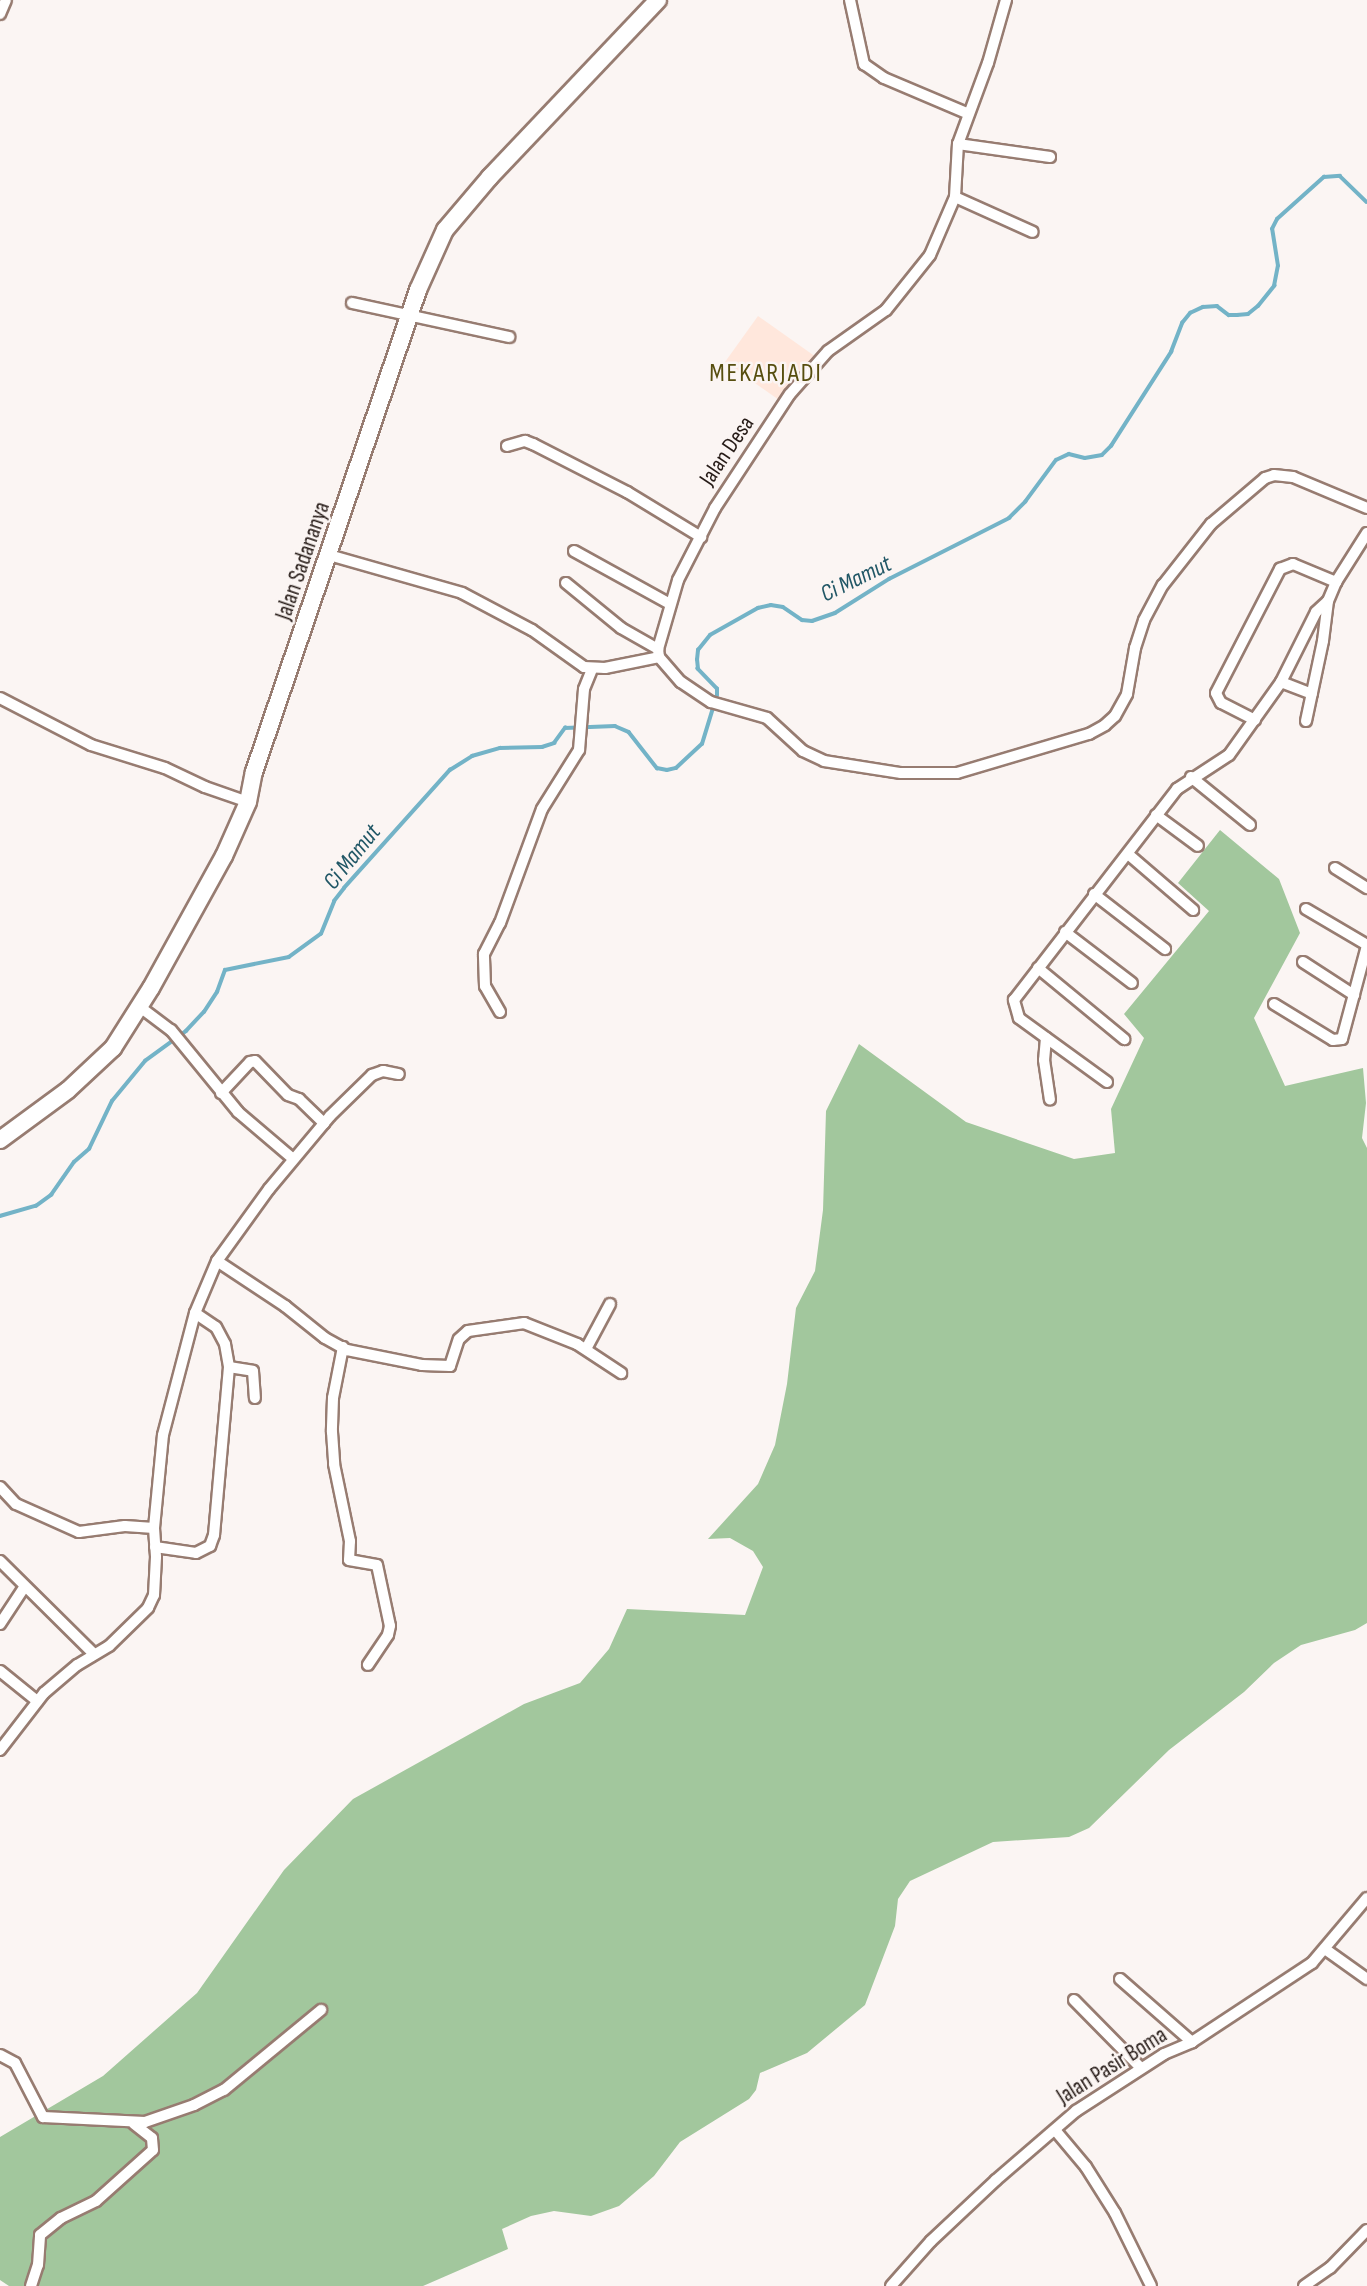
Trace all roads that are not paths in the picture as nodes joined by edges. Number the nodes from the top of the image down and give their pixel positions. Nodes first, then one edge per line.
1 (6, 0) edge
2 (658, 0) edge
3 (850, 0) edge
4 (1006, 0) edge
5 (0, 14) edge
6 (967, 113) junction
7 (958, 144) junction
8 (1050, 157) dead end
9 (955, 197) junction
10 (1033, 232) dead end
11 (352, 303) dead end
12 (411, 316) junction
13 (509, 337) dead end
14 (507, 446) dead end
15 (1367, 508) edge
16 (1367, 533) edge
17 (701, 537) junction
18 (574, 551) dead end
19 (329, 555) junction
20 (1336, 582) junction
21 (566, 583) dead end
22 (1328, 601) junction
23 (670, 604) junction
24 (658, 653) junction
25 (592, 669) junction
26 (1281, 682) junction
27 (1312, 694) junction
28 (0, 698) edge
29 (1255, 720) junction
30 (1306, 721) dead end
31 (1191, 777) junction
32 (248, 802) junction
33 (1156, 815) junction
34 (1250, 825) dead end
35 (1198, 846) dead end
36 (1128, 854) junction
37 (1335, 868) dead end
38 (1367, 888) edge
39 (1094, 894) junction
40 (1306, 909) dead end
41 (1193, 910) dead end
42 (1065, 932) junction
43 (1367, 945) edge
44 (1165, 948) dead end
45 (1303, 962) dead end
46 (1038, 968) junction
47 (1132, 983) dead end
48 (1354, 995) junction
49 (1274, 1004) dead end
50 (140, 1007) junction
51 (500, 1012) dead end
52 (1046, 1038) junction
53 (1124, 1039) dead end
54 (399, 1074) dead end
55 (1107, 1082) dead end
56 (221, 1093) junction
57 (1050, 1100) dead end
58 (324, 1123) junction
59 (0, 1140) edge
60 (292, 1158) junction
61 (217, 1261) junction
62 (610, 1304) dead end
63 (195, 1313) junction
64 (343, 1348) junction
65 (586, 1349) junction
66 (229, 1367) junction
67 (621, 1373) dead end
68 (255, 1398) dead end
69 (0, 1487) edge
70 (4, 1502) edge
71 (154, 1528) junction
72 (155, 1547) junction
73 (0, 1561) edge
74 (25, 1586) junction
75 (0, 1624) edge
76 (94, 1654) junction
77 (368, 1665) dead end
78 (0, 1671) edge
79 (37, 1701) junction
80 (0, 1750) edge
81 (1367, 1898) edge
82 (1325, 1949) junction
83 (1120, 1979) dead end
84 (1367, 1979) edge
85 (1074, 2000) dead end
86 (321, 2010) dead end
87 (1192, 2042) junction
88 (0, 2054) edge
89 (1141, 2068) junction
90 (134, 2124) junction
91 (1055, 2130) junction
92 (1367, 2230) edge
93 (31, 2286) edge
94 (891, 2286) edge
95 (1151, 2286) edge
96 (1304, 2286) edge

1 - 5 street
2 - 12 street, Jalan Sadananya
3 - 6 street
4 - 6 street, Jalan Desa
6 - 7 street, Jalan Desa
7 - 8 street
7 - 9 street, Jalan Desa
9 - 10 street
9 - 17 street, Jalan Desa
11 - 12 street
12 - 13 street
12 - 19 street, Jalan Sadananya
14 - 17 street
15 - 24 street
16 - 20 street
17 - 23 street, Jalan Desa
18 - 23 street
19 - 25 street
19 - 32 street, Jalan Sadananya
20 - 22 street
20 - 29 street
21 - 24 street
22 - 26 street
22 - 27 street
23 - 24 street, Jalan Desa
24 - 25 street
25 - 51 street
26 - 27 street
26 - 29 street
27 - 30 street
28 - 32 street
29 - 31 street
31 - 33 street
31 - 34 street
32 - 50 street, Jalan Sadananya
33 - 35 street
33 - 36 street
36 - 39 street
36 - 41 street
37 - 38 street
39 - 42 street
39 - 44 street
40 - 43 street
42 - 46 street
42 - 47 street
43 - 48 street
45 - 48 street
46 - 52 street
46 - 53 street
48 - 49 street
50 - 56 street
50 - 59 street, Jalan Sadananya
52 - 55 street
52 - 57 street
54 - 58 street
56 - 58 street
56 - 60 street
58 - 60 street
60 - 61 street
61 - 63 street
61 - 64 street
62 - 65 street
63 - 66 street
63 - 71 street
64 - 65 street
64 - 77 street
65 - 67 street
66 - 68 street
66 - 72 street
69 - 70 street
70 - 71 street
71 - 72 street
72 - 76 street
73 - 74 street
74 - 75 street
74 - 76 street
76 - 79 street
78 - 79 street
79 - 80 street
81 - 82 street, Jalan Pasir Boma
82 - 84 street
82 - 87 street, Jalan Pasir Boma
83 - 87 street
85 - 89 street
86 - 90 street
87 - 89 street, Jalan Pasir Boma
88 - 90 street
89 - 91 street, Jalan Pasir Boma
90 - 93 street
91 - 94 street, Jalan Pasir Boma
91 - 95 street
92 - 96 street

